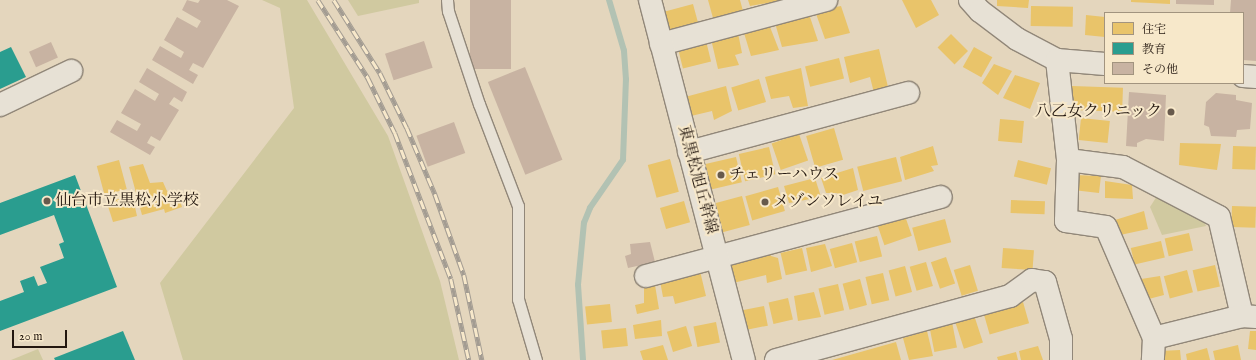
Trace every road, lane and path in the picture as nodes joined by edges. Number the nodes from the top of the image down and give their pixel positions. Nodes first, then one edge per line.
1 (447, 0) edge
2 (650, 0) edge
3 (826, 0) edge
4 (970, 0) edge
5 (661, 44) junction
6 (1057, 60) junction
7 (1104, 64) edge
8 (71, 71) dead end
9 (1244, 76) edge
10 (1256, 77) edge
11 (908, 92) dead end
12 (0, 105) edge
13 (689, 152) junction
14 (1068, 160) junction
15 (940, 197) dead end
16 (717, 257) junction
17 (646, 276) dead end
18 (1249, 317) edge
19 (1154, 338) junction
20 (536, 360) edge
21 (744, 360) edge
22 (776, 360) edge
23 (1061, 360) edge
24 (1153, 360) edge

1 - 20 lane
2 - 5 street, 東黒松旭丘幹線
3 - 5 street
4 - 6 street
5 - 13 street, 東黒松旭丘幹線
6 - 7 street
6 - 14 street
8 - 12 street
9 - 10 street
11 - 13 street
13 - 16 street, 東黒松旭丘幹線
14 - 18 street
14 - 19 street
15 - 16 street
16 - 17 street
16 - 21 street, 東黒松旭丘幹線
18 - 19 street
19 - 24 street
22 - 23 street

